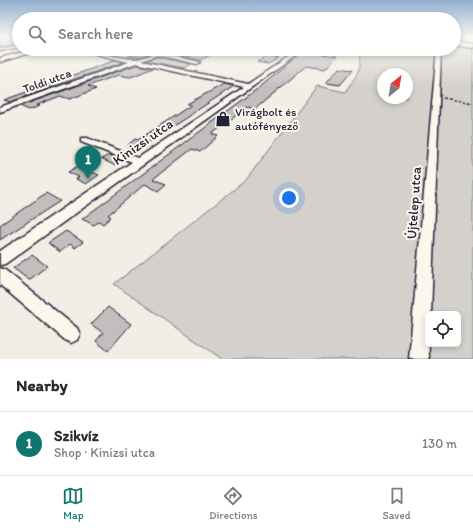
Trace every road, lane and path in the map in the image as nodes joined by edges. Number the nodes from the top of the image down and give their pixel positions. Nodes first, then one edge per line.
1 (15, 56) edge
2 (108, 56) edge
3 (151, 56) edge
4 (166, 56) edge
5 (291, 56) edge
6 (438, 56) edge
7 (0, 60) edge
8 (135, 62) junction
9 (197, 62) dead end
10 (250, 86) junction
11 (435, 96) junction
12 (473, 103) edge
13 (0, 110) edge
14 (84, 140) dead end
15 (140, 162) junction
16 (0, 259) edge
17 (0, 275) edge
18 (71, 334) dead end
19 (419, 359) edge

1 - 7 main road
2 - 8 street
3 - 8 street, Toldi utca
4 - 9 street
5 - 10 street, Kinizsi utca
6 - 11 street, Újtelep utca
8 - 10 street
8 - 13 street, Toldi utca
10 - 15 street, Kinizsi utca
11 - 12 path
11 - 19 street, Újtelep utca
14 - 15 street
15 - 16 street, Kinizsi utca
17 - 18 street

